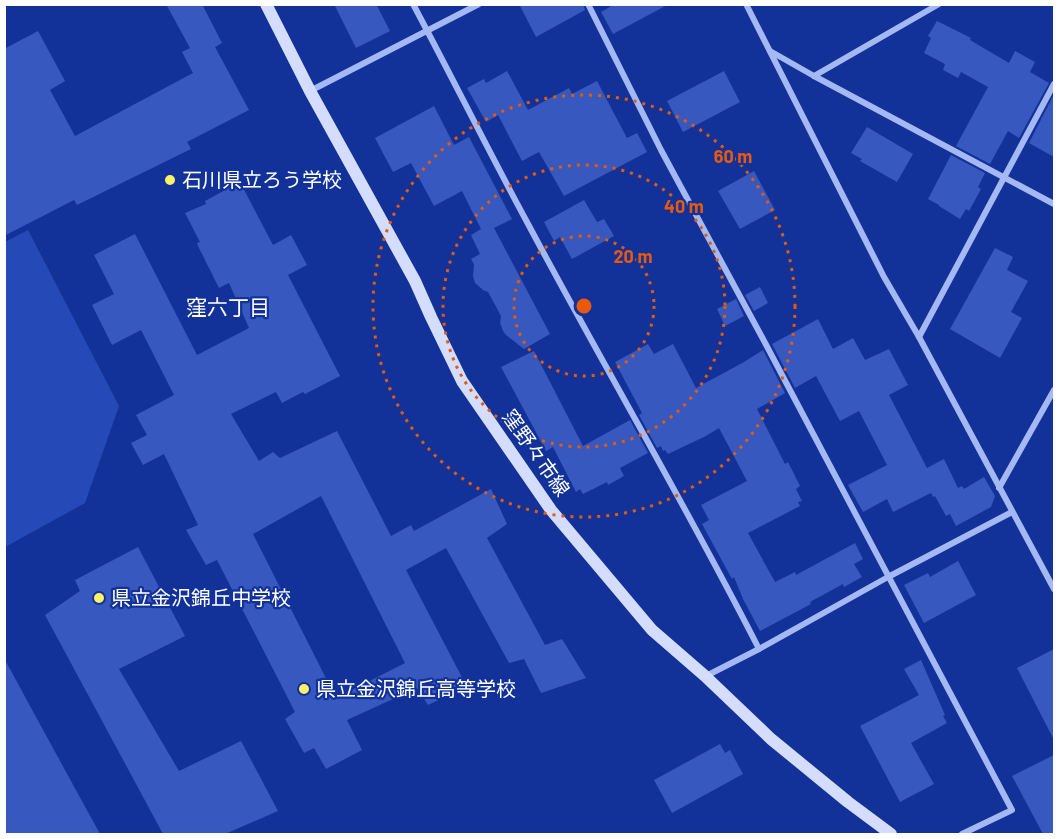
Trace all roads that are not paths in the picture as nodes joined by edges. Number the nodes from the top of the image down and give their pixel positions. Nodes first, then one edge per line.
1 (266, 4) edge
2 (413, 4) edge
3 (478, 4) edge
4 (588, 4) edge
5 (746, 4) edge
6 (939, 4) edge
7 (428, 31) junction
8 (770, 50) junction
9 (814, 76) junction
10 (1054, 84) edge
11 (309, 91) junction
12 (1005, 177) junction
13 (1054, 204) edge
14 (919, 337) junction
15 (1054, 390) edge
16 (999, 488) junction
17 (1012, 512) junction
18 (888, 577) junction
19 (1054, 590) edge
20 (759, 650) junction
21 (705, 676) junction
22 (891, 834) edge
23 (962, 834) edge

1 - 11 main road, 窪野々市線
2 - 7 street
3 - 7 street
4 - 18 street
5 - 8 street
6 - 9 street
7 - 11 street
7 - 20 street
8 - 9 street
8 - 14 street
9 - 12 street
10 - 12 street
11 - 21 main road, 窪野々市線
12 - 13 street
12 - 14 street
14 - 16 street
15 - 16 street
16 - 17 street
17 - 18 street
17 - 19 street
18 - 20 street
18 - 23 street
20 - 21 street
21 - 22 main road, 窪野々市線

